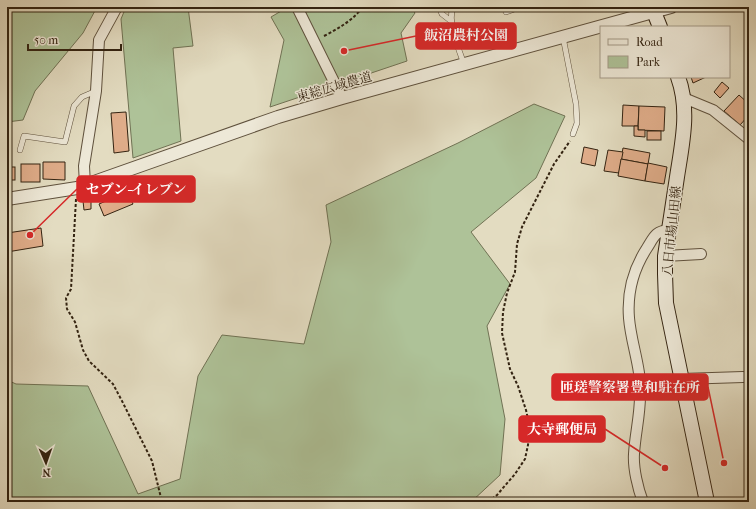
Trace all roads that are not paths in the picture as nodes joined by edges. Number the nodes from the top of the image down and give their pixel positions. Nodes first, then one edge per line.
1 (117, 7) edge
2 (297, 7) edge
3 (438, 7) edge
4 (452, 7) edge
5 (504, 7) edge
6 (520, 7) edge
7 (671, 7) edge
8 (653, 9) edge
9 (451, 21) junction
10 (660, 26) edge
11 (563, 37) junction
12 (464, 64) junction
13 (678, 78) edge
14 (96, 91) junction
15 (342, 98) junction
16 (684, 98) junction
17 (574, 134) road end
18 (749, 139) edge
19 (20, 150) dead end
20 (81, 187) junction
21 (7, 199) edge
22 (669, 230) junction
23 (701, 254) dead end
24 (665, 256) junction
25 (743, 377) dead end
26 (681, 379) junction
27 (643, 502) edge
28 (707, 502) edge

1 - 14 street
2 - 15 street
3 - 9 lane
4 - 9 lane
5 - 6 lane
7 - 8 street, 東総広域農道
8 - 10 main road
8 - 11 street, 東総広域農道
9 - 12 lane
11 - 12 street, 東総広域農道
11 - 17 lane
12 - 15 street, 東総広域農道
13 - 16 main road, 八日市場山田線
14 - 19 lane
14 - 20 street
15 - 20 street, 東総広域農道
16 - 18 street
16 - 22 main road, 八日市場山田線
20 - 21 street, 東総広域農道
22 - 24 main road, 八日市場山田線
22 - 27 street
23 - 24 street
24 - 26 main road, 八日市場山田線
25 - 26 street
26 - 28 main road, 八日市場山田線

